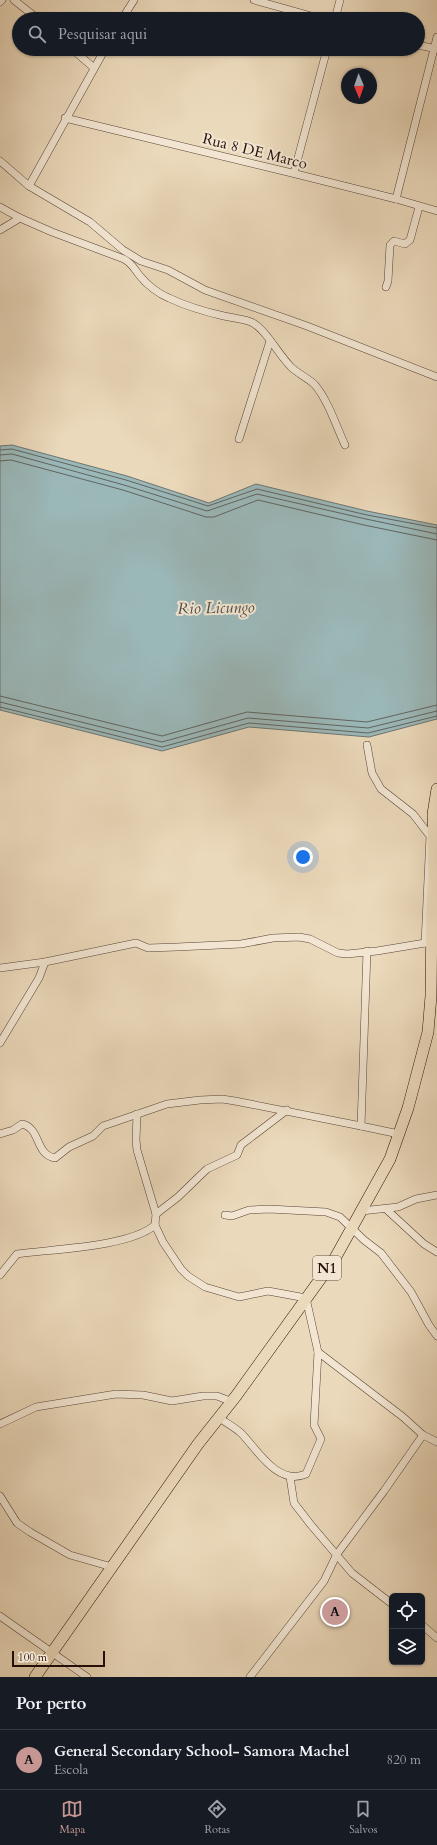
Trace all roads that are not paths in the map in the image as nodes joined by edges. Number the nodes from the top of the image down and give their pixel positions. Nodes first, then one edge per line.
1 (14, 0) edge
2 (134, 0) edge
3 (254, 0) edge
4 (340, 0) edge
5 (29, 12) edge
6 (126, 12) edge
7 (297, 12) edge
8 (336, 12) edge
9 (437, 37) edge
10 (425, 46) edge
11 (436, 49) edge
12 (80, 56) edge
13 (101, 56) edge
14 (325, 56) edge
15 (94, 68) junction
16 (65, 118) junction
17 (0, 161) edge
18 (294, 173) junction
19 (29, 186) junction
20 (396, 199) junction
21 (0, 207) edge
22 (419, 207) junction
23 (437, 211) edge
24 (20, 218) junction
25 (0, 230) edge
26 (386, 287) dead end
27 (270, 341) junction
28 (437, 377) edge
29 (239, 439) dead end
30 (344, 445) dead end
31 (367, 745) dead end
32 (437, 789) edge
33 (431, 945) edge
34 (368, 951) junction
35 (45, 962) junction
36 (0, 968) edge
37 (0, 1043) edge
38 (287, 1110) junction
39 (137, 1114) junction
40 (361, 1126) junction
41 (0, 1134) edge
42 (399, 1134) junction
43 (437, 1195) edge
44 (386, 1209) junction
45 (361, 1211) junction
46 (156, 1214) junction
47 (225, 1215) dead end
48 (155, 1225) junction
49 (351, 1228) junction
50 (437, 1252) edge
51 (0, 1275) edge
52 (306, 1298) junction
53 (437, 1336) edge
54 (318, 1352) junction
55 (230, 1401) junction
56 (218, 1417) junction
57 (0, 1424) edge
58 (423, 1435) junction
59 (437, 1442) edge
60 (290, 1477) junction
61 (0, 1496) edge
62 (337, 1554) junction
63 (112, 1567) junction
64 (389, 1602) edge
65 (0, 1616) edge
66 (425, 1628) edge
67 (437, 1638) edge
68 (52, 1652) junction
69 (35, 1677) edge
70 (87, 1677) edge
71 (250, 1677) edge

1 - 5 street
2 - 6 street
3 - 7 street
4 - 8 street
9 - 11 street
10 - 11 street
11 - 20 street
12 - 15 street
13 - 15 street
14 - 18 street
15 - 16 street
16 - 18 street, Rua 8 DE Marco
16 - 19 street
17 - 19 street
18 - 20 street, Rua 8 DE Marco
19 - 28 street
20 - 22 street, Rua 8 DE Marco
21 - 24 street
22 - 23 street, Rua 8 DE Marco
22 - 26 street
24 - 25 street
24 - 27 street
27 - 29 street
27 - 30 street
31 - 33 street
32 - 33 highway, N1
33 - 34 street
33 - 42 highway, N1
34 - 35 street
34 - 40 street
35 - 36 street
35 - 37 street
38 - 39 street
38 - 40 street
38 - 46 street
39 - 41 street
39 - 46 street
40 - 42 street
42 - 45 highway, N1
43 - 44 street
44 - 45 street
44 - 50 street
45 - 49 highway, N1
46 - 48 street
47 - 49 street
48 - 51 street
48 - 52 street
49 - 52 highway, N1
49 - 53 street
52 - 54 street
52 - 55 highway, N1
54 - 58 street
54 - 60 street
55 - 56 highway, N1
55 - 57 street
56 - 60 street
56 - 63 highway, N1
58 - 59 street
58 - 62 street
60 - 62 street
61 - 63 street
62 - 64 street
62 - 71 street
63 - 68 highway, N1
65 - 68 street
66 - 67 street
68 - 69 highway, N1
68 - 70 street

